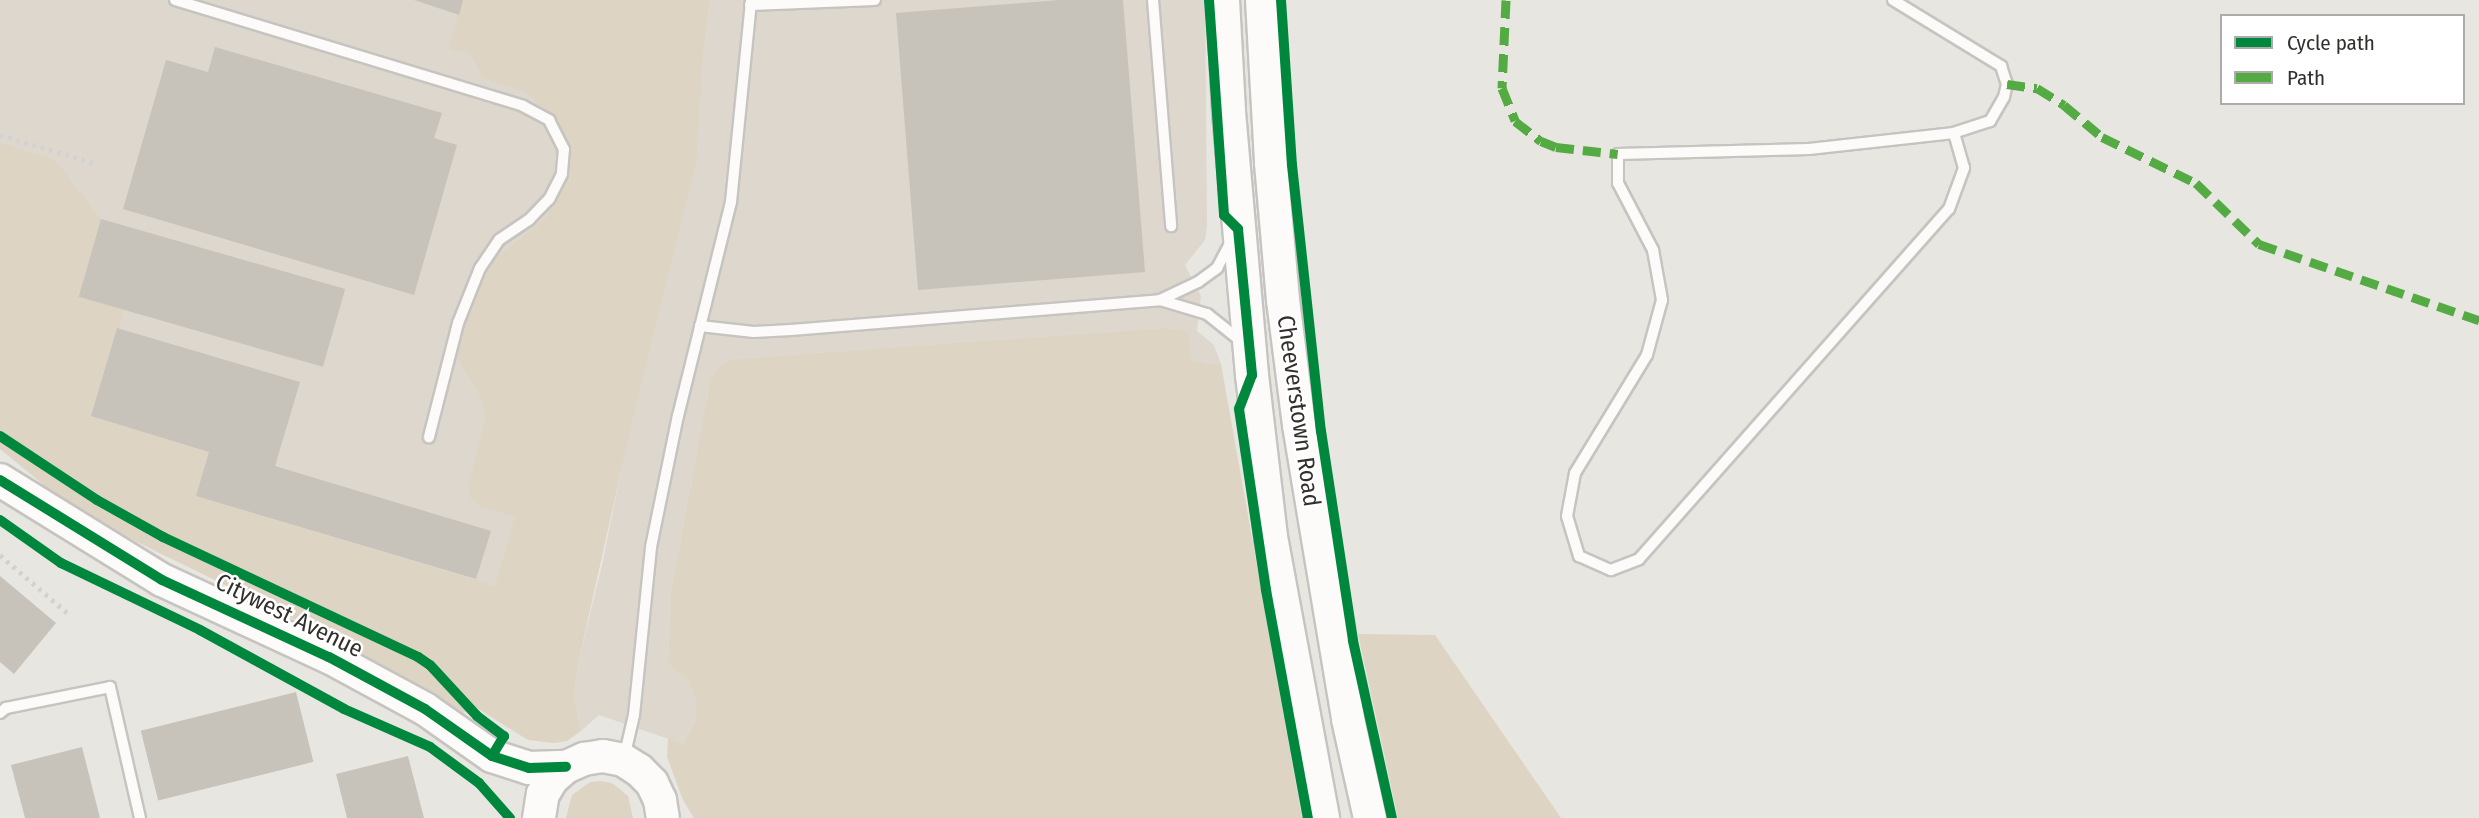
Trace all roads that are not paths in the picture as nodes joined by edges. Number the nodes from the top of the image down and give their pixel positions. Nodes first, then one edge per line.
1 (175, 0) edge
2 (875, 0) edge
3 (1153, 0) edge
4 (1223, 0) edge
5 (1262, 0) edge
6 (1893, 0) edge
7 (751, 3) edge
8 (1954, 134) junction
9 (1171, 226) dead end
10 (1238, 229) junction
11 (1160, 300) junction
12 (701, 326) junction
13 (1248, 347) junction
14 (429, 437) dead end
15 (0, 480) edge
16 (0, 713) edge
17 (492, 756) junction
18 (623, 760) junction
19 (566, 767) junction
20 (539, 815) edge
21 (140, 818) edge
22 (663, 818) edge
23 (1323, 818) edge
24 (1370, 818) edge

1 - 14 lane
2 - 7 lane
3 - 9 lane
4 - 10 main road, Cheeverstown Road
5 - 24 main road, Cheeverstown Road
6 - 8 lane
7 - 12 lane
8 - 8 lane
10 - 11 lane
10 - 13 main road, Cheeverstown Road
11 - 12 lane
11 - 13 lane
12 - 18 lane
13 - 23 main road, Cheeverstown Road
15 - 17 main road, Citywest Avenue
16 - 21 lane
17 - 19 main road, Citywest Avenue
17 - 20 main road, Citywest Avenue
18 - 19 main road, Citywest Avenue
18 - 22 main road
19 - 20 main road

